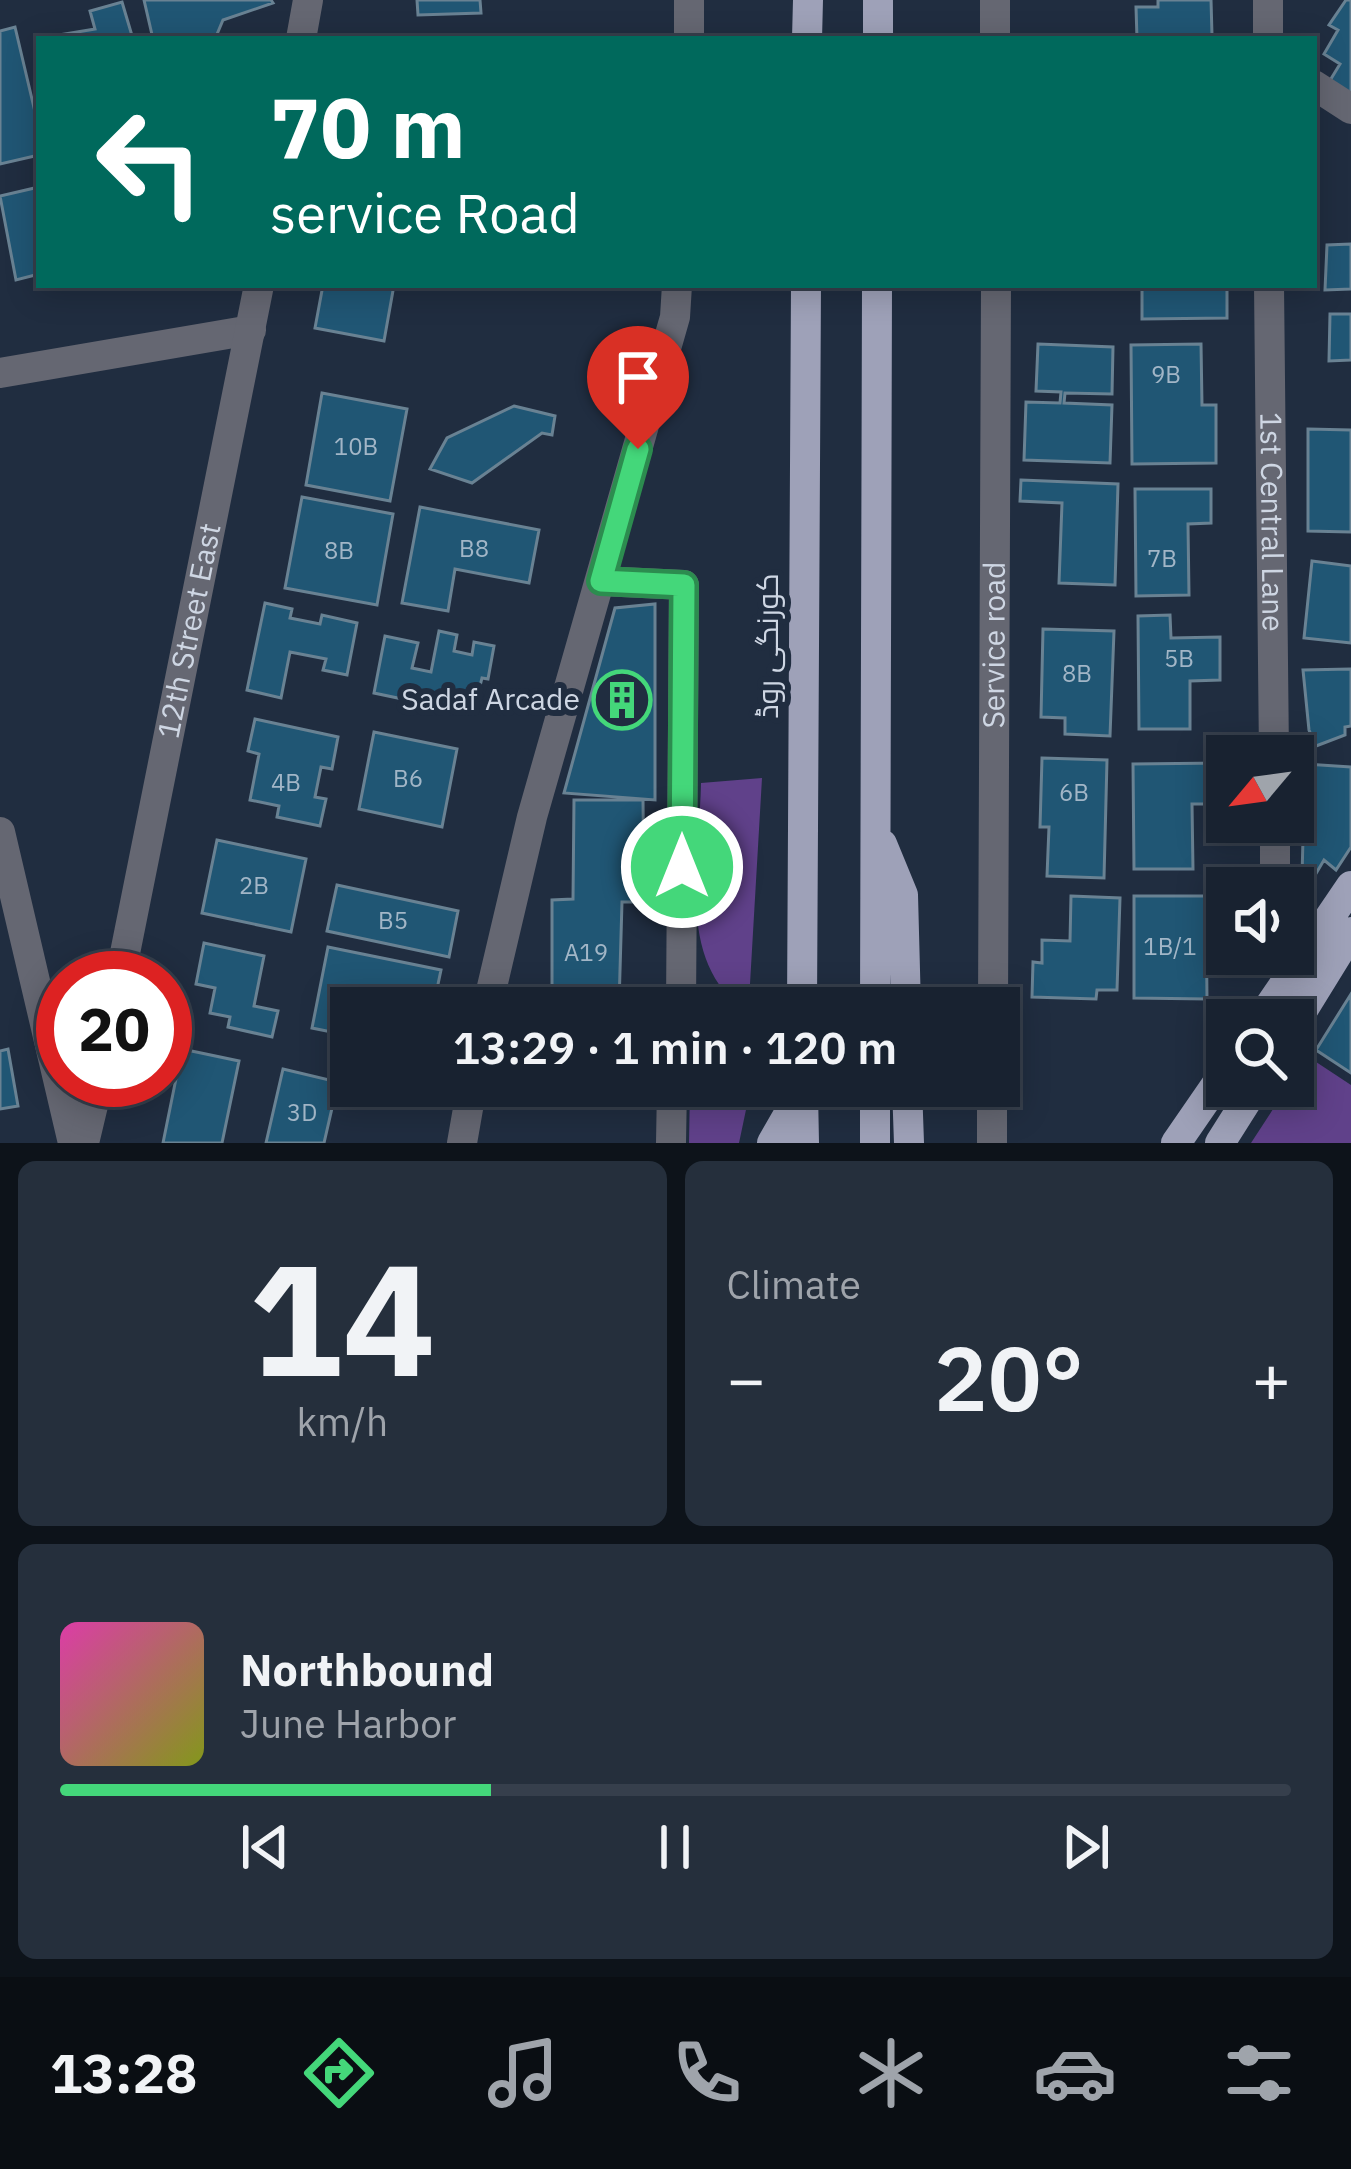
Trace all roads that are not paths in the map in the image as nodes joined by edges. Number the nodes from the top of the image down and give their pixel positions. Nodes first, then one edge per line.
1 (308, 0) edge
2 (689, 0) edge
3 (808, 0) edge
4 (878, 0) edge
5 (995, 0) edge
6 (1268, 0) edge
7 (302, 36) edge
8 (688, 36) edge
9 (807, 36) edge
10 (878, 36) edge
11 (995, 36) edge
12 (1268, 36) edge
13 (1317, 87) edge
14 (1351, 110) edge
15 (258, 288) edge
16 (676, 288) edge
17 (806, 288) edge
18 (877, 288) edge
19 (996, 288) edge
20 (1269, 288) edge
21 (251, 330) junction
22 (0, 373) edge
23 (601, 581) junction
24 (1274, 735) edge
25 (875, 827) junction
26 (0, 832) edge
27 (1348, 896) edge
28 (1351, 932) edge
29 (1314, 933) edge
30 (125, 951) edge
31 (492, 987) edge
32 (682, 987) edge
33 (802, 987) edge
34 (874, 987) edge
35 (905, 987) edge
36 (993, 987) edge
37 (1310, 999) edge
38 (1206, 1099) edge
39 (93, 1107) edge
40 (468, 1107) edge
41 (672, 1107) edge
42 (792, 1107) edge
43 (803, 1107) edge
44 (874, 1107) edge
45 (908, 1107) edge
46 (992, 1107) edge
47 (1243, 1107) edge
48 (73, 1143) edge
49 (84, 1143) edge
50 (462, 1143) edge
51 (671, 1143) edge
52 (772, 1143) edge
53 (804, 1143) edge
54 (874, 1143) edge
55 (909, 1143) edge
56 (992, 1143) edge
57 (1176, 1143) edge
58 (1220, 1143) edge

1 - 7 street
2 - 8 street
3 - 9 main road
4 - 10 main road
5 - 11 street
6 - 12 street
13 - 14 street
15 - 21 street, 12th Street East
16 - 23 street
17 - 33 main road, کورنگی روڈ
18 - 25 main road
19 - 36 street, Service road
20 - 24 street, 1st Central Lane
21 - 22 street
21 - 30 street, 12th Street East
23 - 31 street
23 - 32 street
25 - 34 main road
25 - 35 main road
26 - 48 street
27 - 29 main road
28 - 37 main road
38 - 57 main road
39 - 49 street
40 - 50 street
41 - 51 street
42 - 52 main road
43 - 53 main road
44 - 54 main road
45 - 55 main road
46 - 56 street
47 - 58 main road

